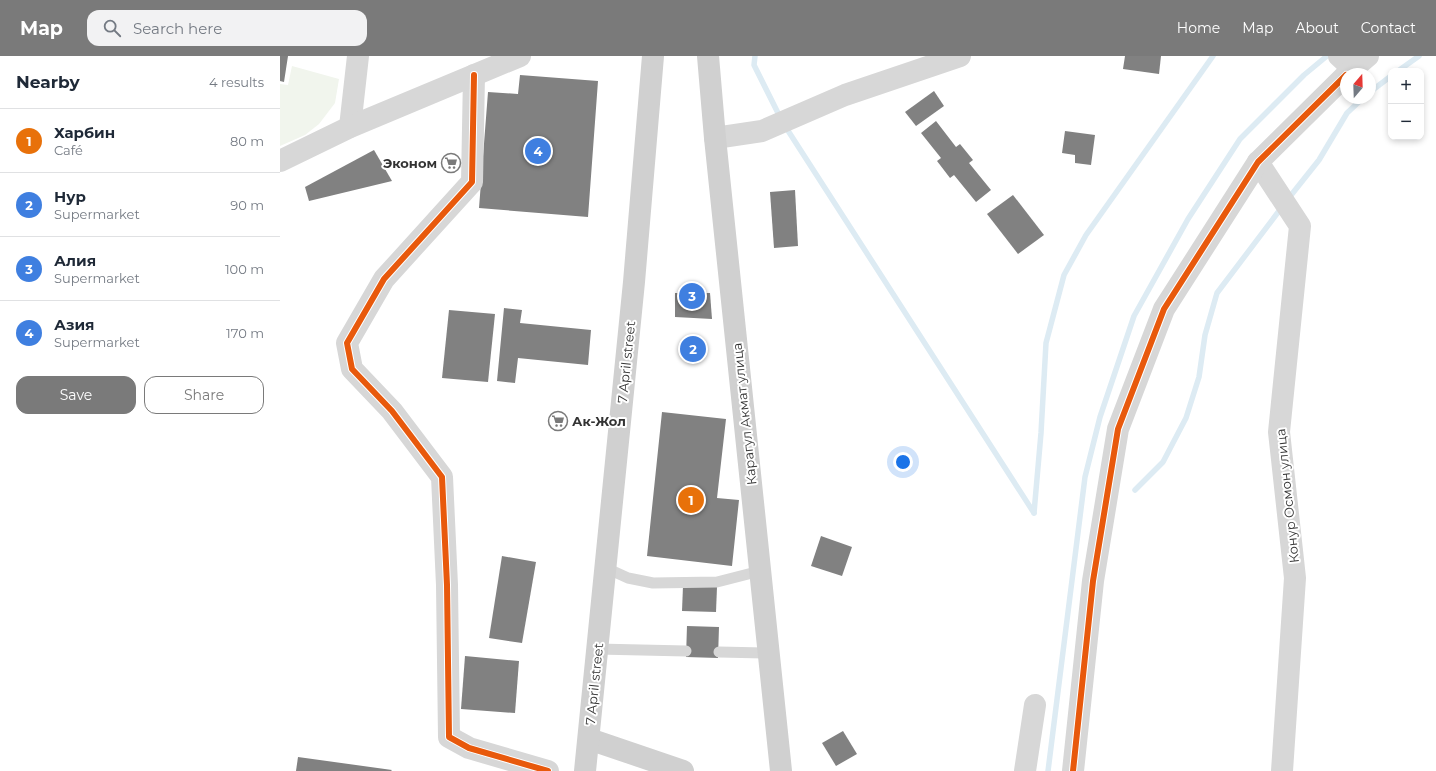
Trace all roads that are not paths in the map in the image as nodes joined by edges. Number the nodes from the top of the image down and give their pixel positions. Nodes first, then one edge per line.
1 (358, 56) edge
2 (520, 56) edge
3 (653, 56) edge
4 (708, 56) edge
5 (960, 56) edge
6 (1350, 66) edge
7 (474, 75) junction
8 (350, 127) junction
9 (715, 138) junction
10 (280, 161) edge
11 (1258, 162) junction
12 (606, 568) junction
13 (760, 572) junction
14 (598, 649) junction
15 (686, 651) dead end
16 (719, 652) dead end
17 (769, 653) junction
18 (1035, 704) dead end
19 (589, 738) junction
20 (548, 771) edge
21 (586, 771) edge
22 (683, 771) edge
23 (781, 771) edge
24 (1025, 771) edge
25 (1073, 771) edge
26 (1282, 771) edge

1 - 8 street
2 - 7 street
3 - 12 street, 7 April street
4 - 9 street, Карагул Акмат улица
5 - 9 street
6 - 11 street
7 - 8 street
7 - 20 street
8 - 10 street
9 - 13 street, Карагул Акмат улица
11 - 25 street
11 - 26 street, Конур Осмон улица
12 - 13 lane
12 - 14 street, 7 April street
13 - 17 street, Карагул Акмат улица
14 - 15 lane
14 - 19 street, 7 April street
16 - 17 lane
17 - 23 street, Карагул Акмат улица
18 - 24 street
19 - 21 street, 7 April street
19 - 22 street

